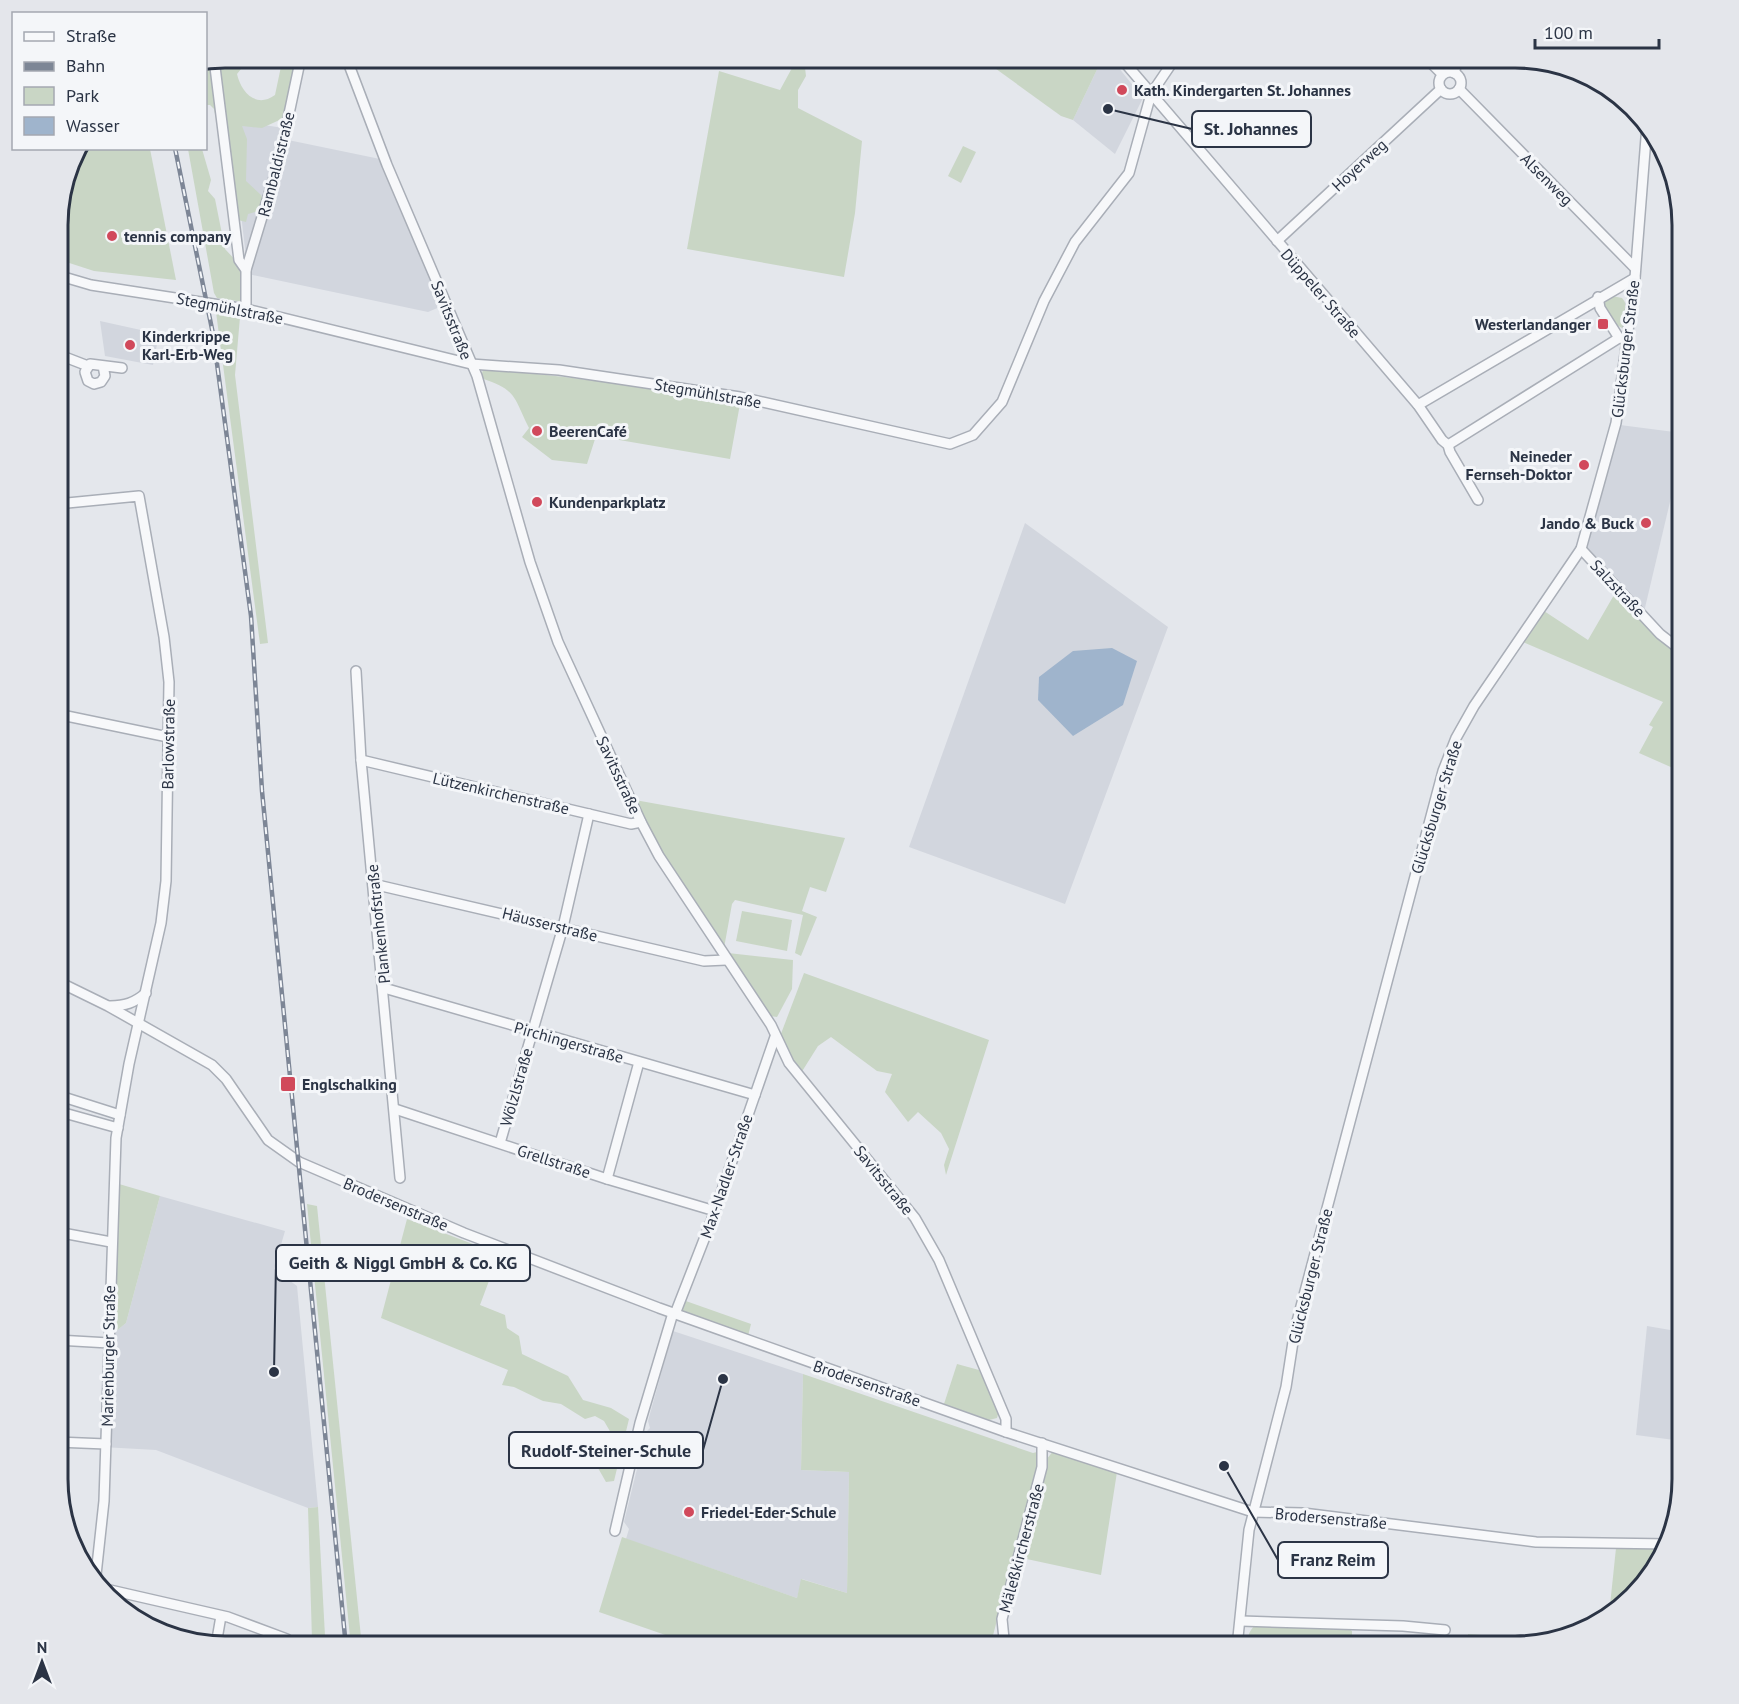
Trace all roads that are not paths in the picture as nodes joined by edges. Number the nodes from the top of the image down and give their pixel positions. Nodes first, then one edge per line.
1 (215, 68) edge
2 (299, 68) edge
3 (350, 68) edge
4 (1129, 68) edge
5 (1169, 68) edge
6 (1435, 68) edge
7 (1456, 68) edge
8 (1454, 73) junction
9 (1442, 75) junction
10 (1441, 89) junction
11 (1459, 89) junction
12 (1151, 94) junction
13 (1646, 139) edge
14 (1277, 241) junction
15 (246, 270) junction
16 (1635, 273) junction
17 (68, 278) edge
18 (1598, 297) junction
19 (246, 309) junction
20 (1623, 338) junction
21 (68, 358) edge
22 (471, 364) junction
23 (88, 366) junction
24 (103, 366) junction
25 (122, 368) dead end
26 (1418, 405) junction
27 (1449, 445) junction
28 (1478, 500) dead end
29 (68, 503) edge
30 (1581, 549) junction
31 (1672, 643) edge
32 (356, 670) dead end
33 (68, 716) edge
34 (168, 737) junction
35 (362, 760) junction
36 (589, 814) junction
37 (641, 822) junction
38 (373, 884) junction
39 (563, 927) junction
40 (726, 960) junction
41 (68, 986) edge
42 (384, 988) junction
43 (146, 993) junction
44 (108, 1006) junction
45 (138, 1025) junction
46 (532, 1031) junction
47 (775, 1037) junction
48 (639, 1062) junction
49 (755, 1095) junction
50 (68, 1098) edge
51 (395, 1109) junction
52 (68, 1114) edge
53 (120, 1115) junction
54 (117, 1128) junction
55 (500, 1143) junction
56 (400, 1178) dead end
57 (607, 1179) junction
58 (715, 1211) junction
59 (68, 1234) edge
60 (111, 1242) junction
61 (674, 1314) junction
62 (68, 1341) edge
63 (109, 1343) junction
64 (1006, 1432) junction
65 (68, 1442) edge
66 (1042, 1443) junction
67 (106, 1444) junction
68 (1253, 1512) junction
69 (615, 1531) dead end
70 (1658, 1544) edge
71 (97, 1571) edge
72 (113, 1590) edge
73 (221, 1616) junction
74 (1241, 1621) junction
75 (1445, 1630) dead end
76 (218, 1636) edge
77 (278, 1636) edge
78 (1004, 1636) edge
79 (1239, 1636) edge

1 - 15 street
2 - 15 street, Rambaldistraße
3 - 22 street, Savitsstraße
4 - 12 street, Düppeler Straße
5 - 12 street, Stegmühlstraße
6 - 9 street
7 - 8 street
8 - 9 street
8 - 11 street, Alsenweg
9 - 10 street
10 - 11 street
10 - 14 street, Hoyerweg
11 - 16 street, Alsenweg
12 - 14 street, Düppeler Straße
12 - 22 street, Stegmühlstraße
13 - 16 street, Glücksburger Straße
14 - 26 street, Düppeler Straße
15 - 19 street
16 - 18 street
16 - 20 street, Glücksburger Straße
17 - 19 street, Stegmühlstraße
18 - 20 street
18 - 26 street
19 - 22 street, Stegmühlstraße
20 - 27 street
20 - 30 street, Glücksburger Straße
21 - 23 street
22 - 37 street, Savitsstraße
23 - 24 street
23 - 24 street
24 - 25 street
26 - 27 street, Düppeler Straße
27 - 28 street, Düppeler Straße
29 - 34 street, Barlowstraße
30 - 31 street, Salzstraße
30 - 68 street, Glücksburger Straße
32 - 35 street, Plankenhofstraße
33 - 34 street
34 - 43 street, Barlowstraße
35 - 36 street, Lützenkirchenstraße
35 - 38 street, Plankenhofstraße
36 - 37 street, Lützenkirchenstraße
36 - 39 street, Wölzlstraße
37 - 40 street, Savitsstraße
38 - 39 street, Häusserstraße
38 - 42 street, Plankenhofstraße
39 - 40 street, Häusserstraße
39 - 46 street, Wölzlstraße
40 - 47 street, Savitsstraße
41 - 44 street, Brodersenstraße
42 - 46 street, Pirchingerstraße
42 - 51 street, Plankenhofstraße
43 - 44 street
43 - 45 street, Barlowstraße
44 - 45 street, Brodersenstraße
45 - 53 street, Barlowstraße
45 - 61 street, Brodersenstraße
46 - 48 street, Pirchingerstraße
46 - 55 street, Wölzlstraße
47 - 49 street, Max-Nadler-Straße
47 - 64 street, Savitsstraße
48 - 49 street, Pirchingerstraße
48 - 57 street
49 - 58 street, Max-Nadler-Straße
50 - 53 street
51 - 55 street, Grellstraße
51 - 56 street, Plankenhofstraße
52 - 54 street
53 - 54 street, Barlowstraße
54 - 60 street, Marienburger Straße
55 - 57 street, Grellstraße
57 - 58 street, Grellstraße
58 - 61 street, Max-Nadler-Straße
59 - 60 street
60 - 63 street, Marienburger Straße
61 - 64 street, Brodersenstraße
61 - 69 street, Max-Nadler-Straße
62 - 63 street
63 - 67 street, Marienburger Straße
64 - 66 street, Brodersenstraße
65 - 67 street
66 - 68 street, Brodersenstraße
66 - 78 street, Mäleßkircherstraße
67 - 71 street, Marienburger Straße
68 - 70 street, Brodersenstraße
68 - 74 street, Glücksburger Straße
72 - 73 street
73 - 76 street
73 - 77 street
74 - 75 street
74 - 79 street, Glücksburger Straße

